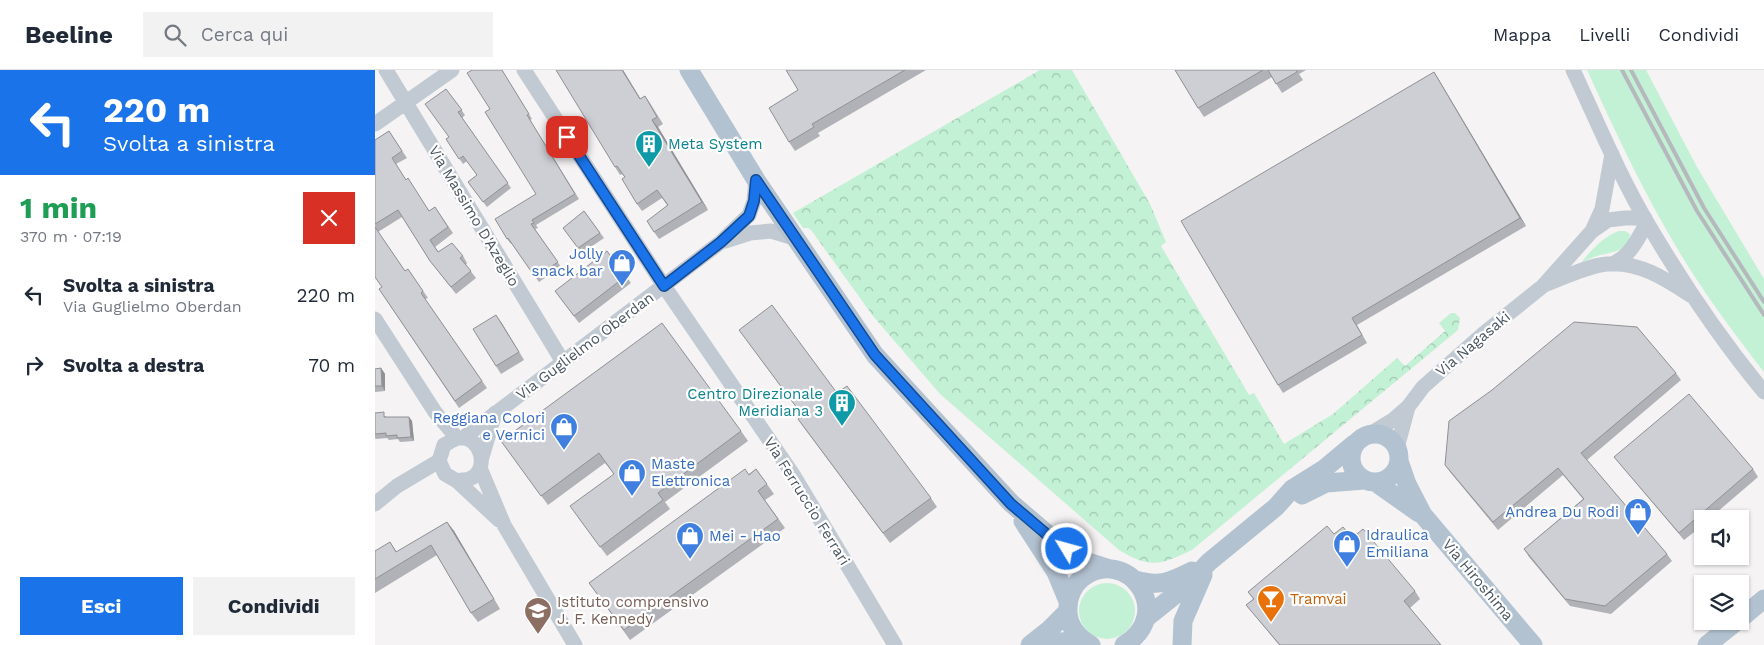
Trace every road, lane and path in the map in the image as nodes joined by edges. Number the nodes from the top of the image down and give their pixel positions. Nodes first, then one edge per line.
1 (386, 70) edge
2 (452, 70) edge
3 (524, 70) edge
4 (689, 70) edge
5 (1573, 70) edge
6 (406, 103) junction
7 (375, 124) edge
8 (1612, 154) junction
9 (756, 180) junction
10 (1646, 220) junction
11 (1592, 231) junction
12 (794, 238) junction
13 (721, 242) junction
14 (1613, 264) junction
15 (664, 286) junction
16 (1543, 286) junction
17 (1695, 299) junction
18 (375, 319) edge
19 (563, 362) junction
20 (1764, 392) edge
21 (1408, 406) junction
22 (495, 413) junction
23 (1362, 439) junction
24 (455, 441) junction
25 (1398, 455) junction
26 (481, 463) junction
27 (447, 472) junction
28 (1370, 481) junction
29 (375, 504) edge
30 (1011, 504) junction
31 (1276, 507) junction
32 (1423, 515) junction
33 (504, 525) junction
34 (1209, 562) junction
35 (1110, 569) junction
36 (1135, 580) junction
37 (1764, 599) edge
38 (1068, 606) junction
39 (1749, 612) edge
40 (1145, 621) junction
41 (1726, 630) edge
42 (1087, 642) edge
43 (575, 645) edge
44 (895, 645) edge
45 (1031, 645) edge
46 (1124, 645) edge
47 (1152, 645) edge
48 (1182, 645) edge
49 (1533, 645) edge
50 (1707, 645) edge

1 - 6 street, Via Massimo D'Azeglio
2 - 6 street
3 - 15 street, Via Ferruccio Ferrari
4 - 9 main road
5 - 8 street
6 - 7 street
6 - 19 street, Via Massimo D'Azeglio
8 - 10 street
8 - 11 street, Via Nagasaki
9 - 12 main road
9 - 13 street, Via Guglielmo Oberdan
10 - 11 street, Via Nagasaki
10 - 14 street
10 - 17 street
11 - 16 street, Via Nagasaki
12 - 13 street, Via Guglielmo Oberdan
12 - 30 main road
13 - 15 street, Via Guglielmo Oberdan
14 - 16 street, Via Nagasaki
14 - 17 street, Via Nagasaki
15 - 19 street, Via Guglielmo Oberdan
15 - 44 street, Via Ferruccio Ferrari
16 - 21 street, Via Nagasaki
17 - 20 street
18 - 24 street
19 - 22 street, Via Guglielmo Oberdan
21 - 23 street, Via Nagasaki
21 - 25 street, Via Nagasaki
22 - 24 street, Via Guglielmo Oberdan
22 - 26 street
23 - 25 main road
23 - 28 main road
23 - 31 main road, Via Nagasaki
24 - 26 street
24 - 27 street
25 - 28 main road, Via Nagasaki
25 - 32 main road, Via Hiroshima
26 - 27 street
26 - 33 street
27 - 29 street
27 - 33 street
28 - 31 main road, Via Nagasaki
28 - 32 main road, Via Hiroshima
30 - 35 main road, Via Nagasaki
30 - 38 main road
31 - 34 main road, Via Nagasaki
32 - 49 main road, Via Hiroshima
33 - 43 street
34 - 36 main road, Via Nagasaki
34 - 40 main road, Via Nagasaki
34 - 48 main road
35 - 36 main road, Via Nagasaki
35 - 38 main road
36 - 40 main road
37 - 39 main road
38 - 42 main road
38 - 45 main road
40 - 46 main road, Via Nagasaki
40 - 47 main road
41 - 50 main road
42 - 45 main road

